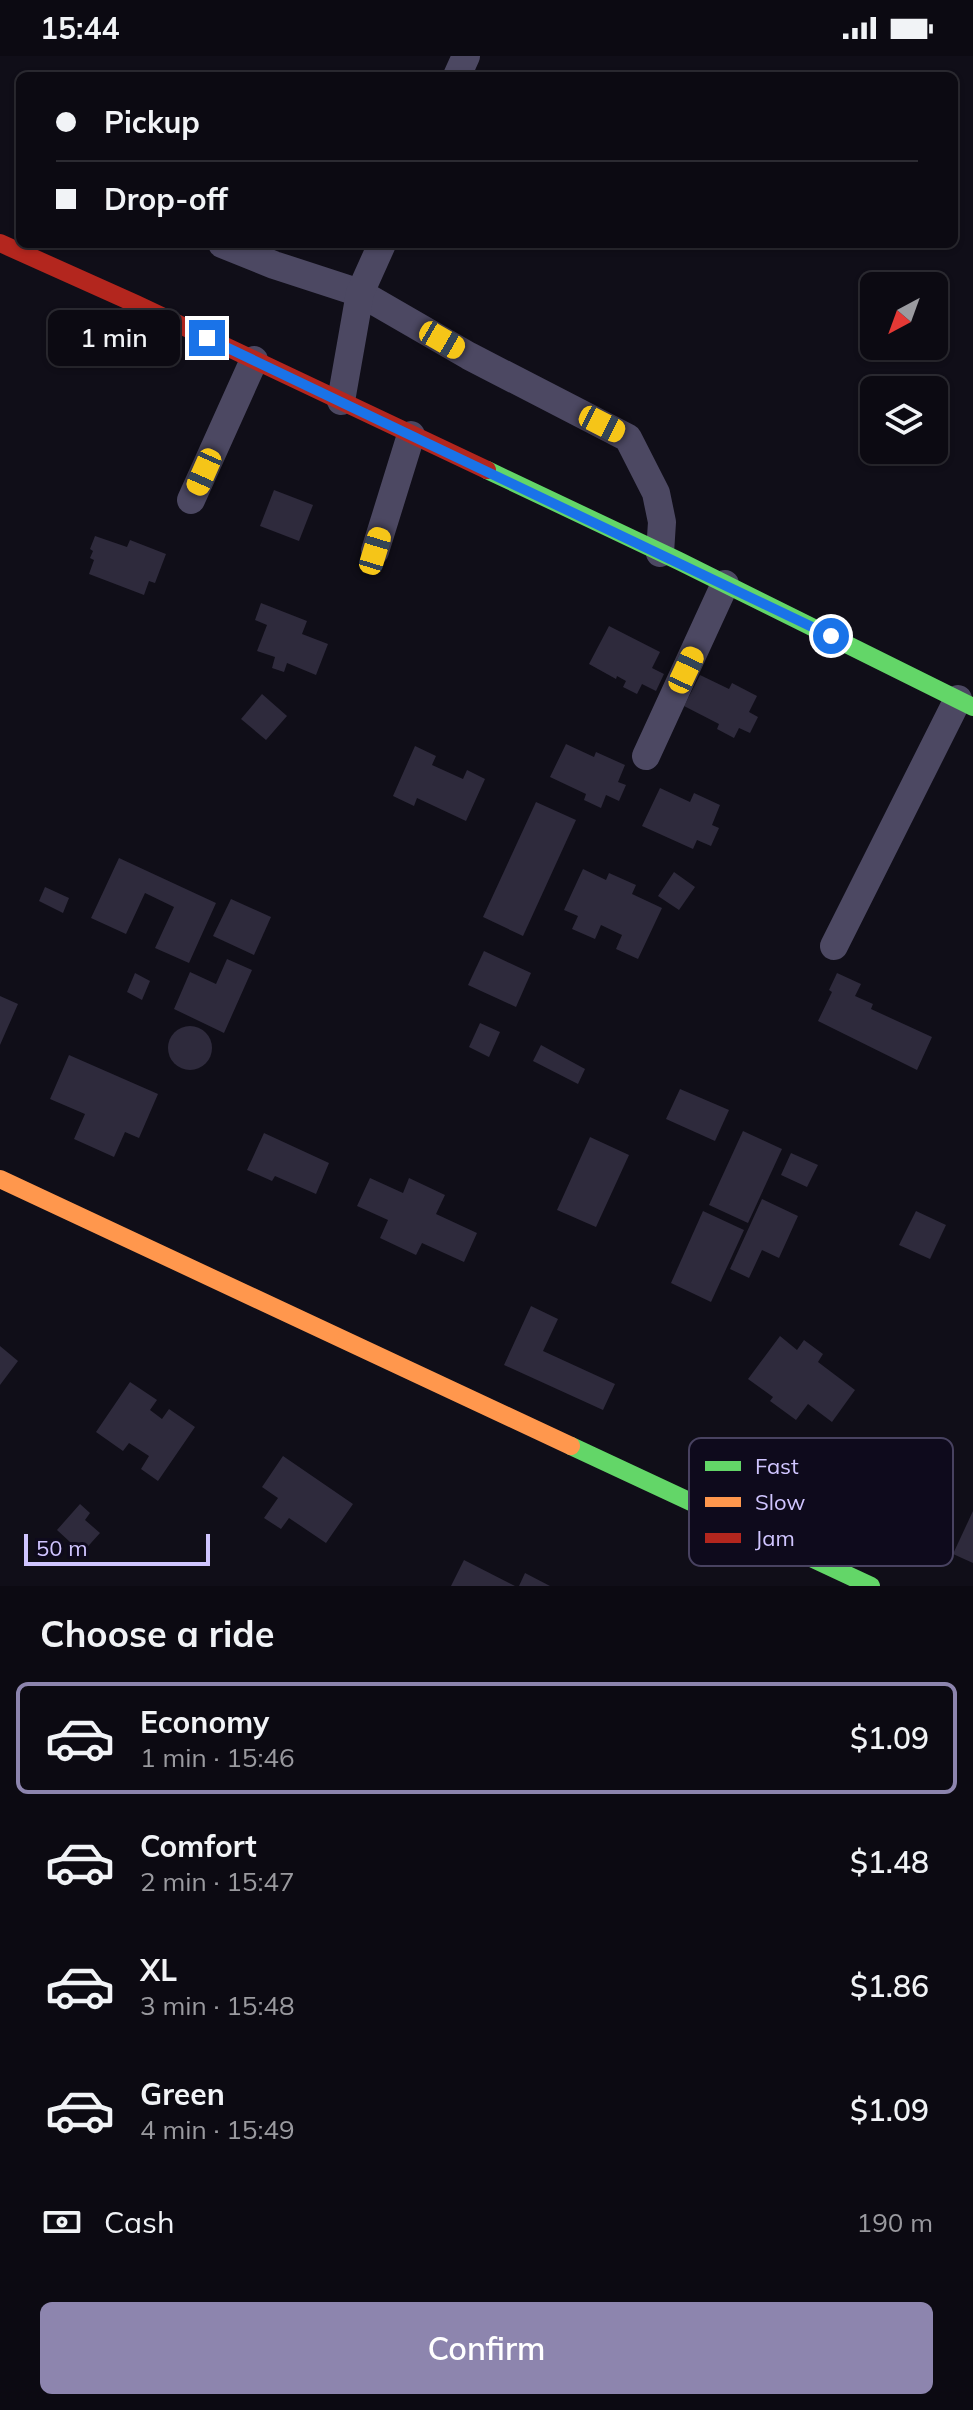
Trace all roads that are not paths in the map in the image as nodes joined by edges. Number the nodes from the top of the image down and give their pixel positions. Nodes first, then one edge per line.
1 (0, 243) edge
2 (232, 248) edge
3 (380, 248) edge
4 (360, 293) junction
5 (254, 360) junction
6 (341, 401) junction
7 (411, 435) junction
8 (191, 500) dead end
9 (375, 551) dead end
10 (660, 553) junction
11 (725, 584) junction
12 (966, 703) edge
13 (646, 756) dead end
14 (834, 946) dead end
15 (0, 1179) edge
16 (689, 1501) edge
17 (828, 1566) edge
18 (871, 1586) edge

1 - 5 street
2 - 4 street
3 - 4 street
4 - 6 street
4 - 10 street
5 - 6 street
5 - 8 street
6 - 7 street
7 - 9 street
7 - 10 street
10 - 11 street
11 - 12 street
11 - 13 street
12 - 14 street
15 - 16 street
17 - 18 street

